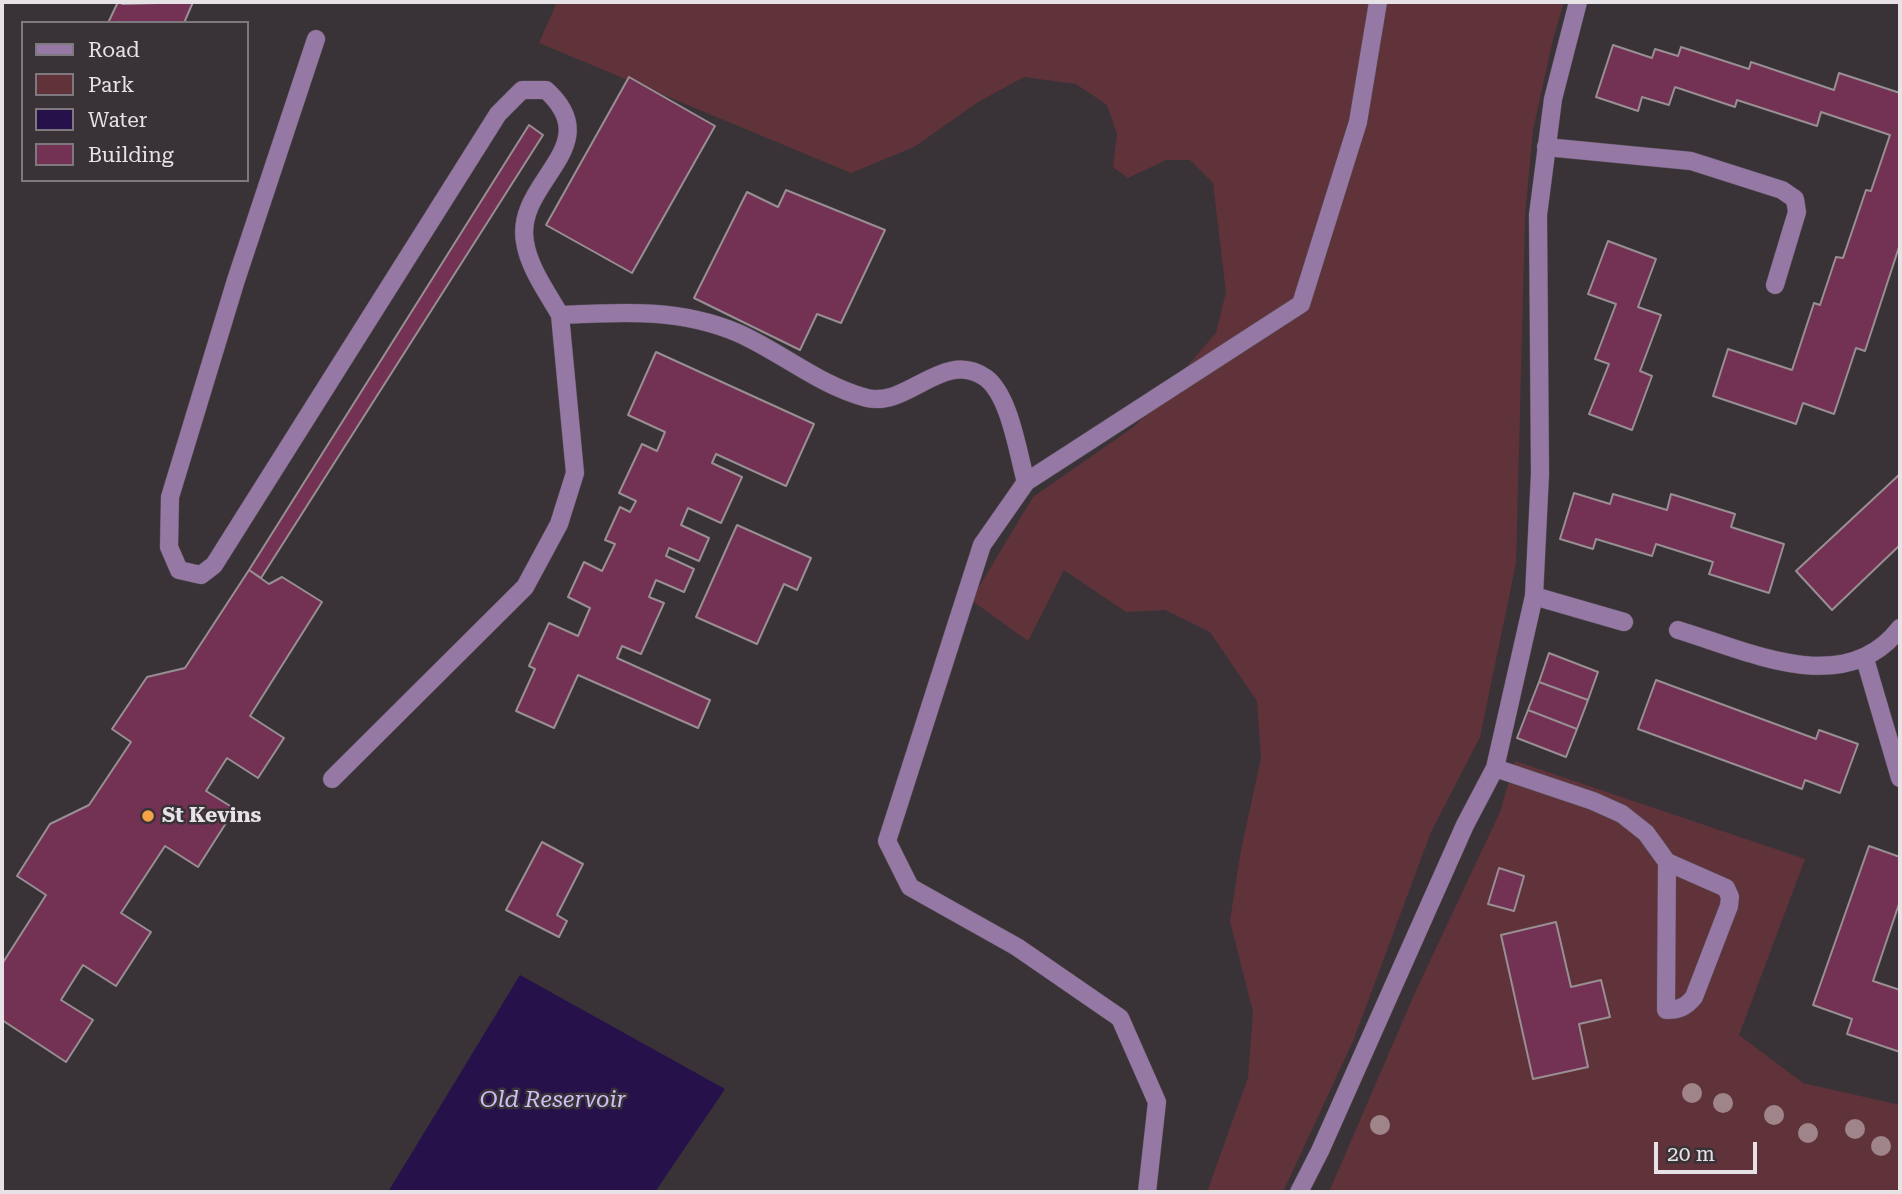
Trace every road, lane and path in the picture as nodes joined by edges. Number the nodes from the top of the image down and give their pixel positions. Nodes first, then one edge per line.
1 (1378, 2) edge
2 (1578, 2) edge
3 (316, 39) dead end
4 (1546, 147) junction
5 (1775, 285) dead end
6 (560, 314) junction
7 (1026, 482) junction
8 (1534, 596) junction
9 (1624, 622) dead end
10 (1900, 628) edge
11 (1678, 630) dead end
12 (1865, 659) junction
13 (1495, 768) junction
14 (1900, 778) edge
15 (332, 779) dead end
16 (1667, 862) junction
17 (1147, 1192) edge
18 (1299, 1192) edge

1 - 7 street
2 - 4 street
3 - 6 street
4 - 5 street
4 - 8 street
6 - 7 street
6 - 15 street
7 - 17 street
8 - 9 street
8 - 13 street
10 - 12 street
11 - 12 street
12 - 14 street
13 - 16 street
13 - 18 street
16 - 16 street

